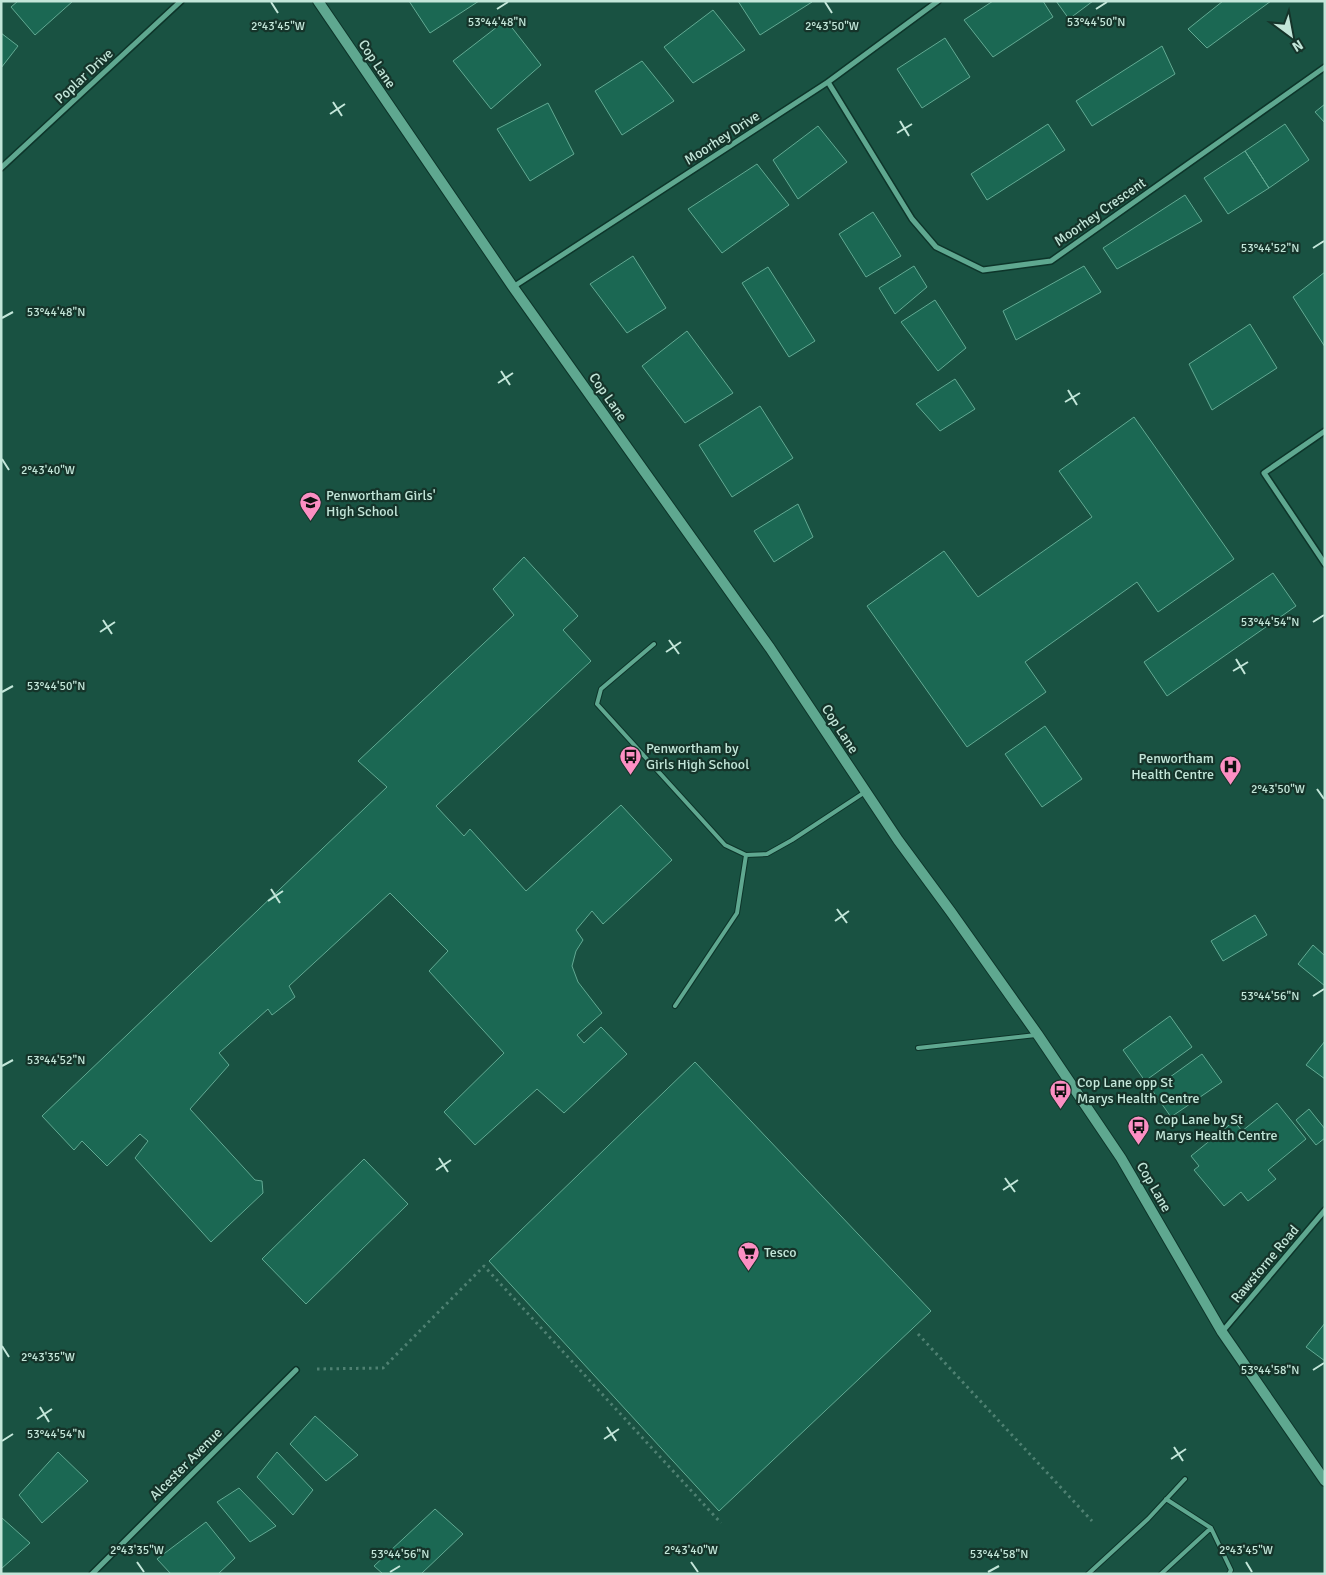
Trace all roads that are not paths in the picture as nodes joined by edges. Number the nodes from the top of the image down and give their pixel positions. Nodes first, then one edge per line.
1 (182, 1) edge
2 (318, 1) edge
3 (938, 1) edge
4 (1325, 67) edge
5 (828, 82) junction
6 (1, 168) edge
7 (513, 287) junction
8 (1325, 431) edge
9 (1325, 564) edge
10 (654, 644) dead end
11 (865, 792) junction
12 (746, 854) junction
13 (675, 1006) dead end
14 (1038, 1035) junction
15 (918, 1048) dead end
16 (1325, 1210) edge
17 (1222, 1332) junction
18 (296, 1370) road end
19 (1185, 1479) dead end
20 (1325, 1481) edge
21 (1166, 1499) junction
22 (1211, 1528) junction
23 (92, 1574) edge
24 (1088, 1574) edge
25 (1161, 1574) edge
26 (1229, 1574) edge

1 - 6 street, Poplar Drive
2 - 7 street, Cop Lane
3 - 5 street, Moorhey Drive
4 - 5 street, Moorhey Crescent
5 - 7 street, Moorhey Drive
7 - 11 street, Cop Lane
8 - 9 street
10 - 12 lane
11 - 12 lane
11 - 14 street, Cop Lane
12 - 13 lane
14 - 15 lane
14 - 17 street, Cop Lane
16 - 17 street, Rawstorne Road
17 - 20 street, Cop Lane
18 - 23 street, Alcester Avenue
19 - 21 lane
21 - 22 lane
21 - 24 lane
22 - 25 lane
22 - 26 lane

